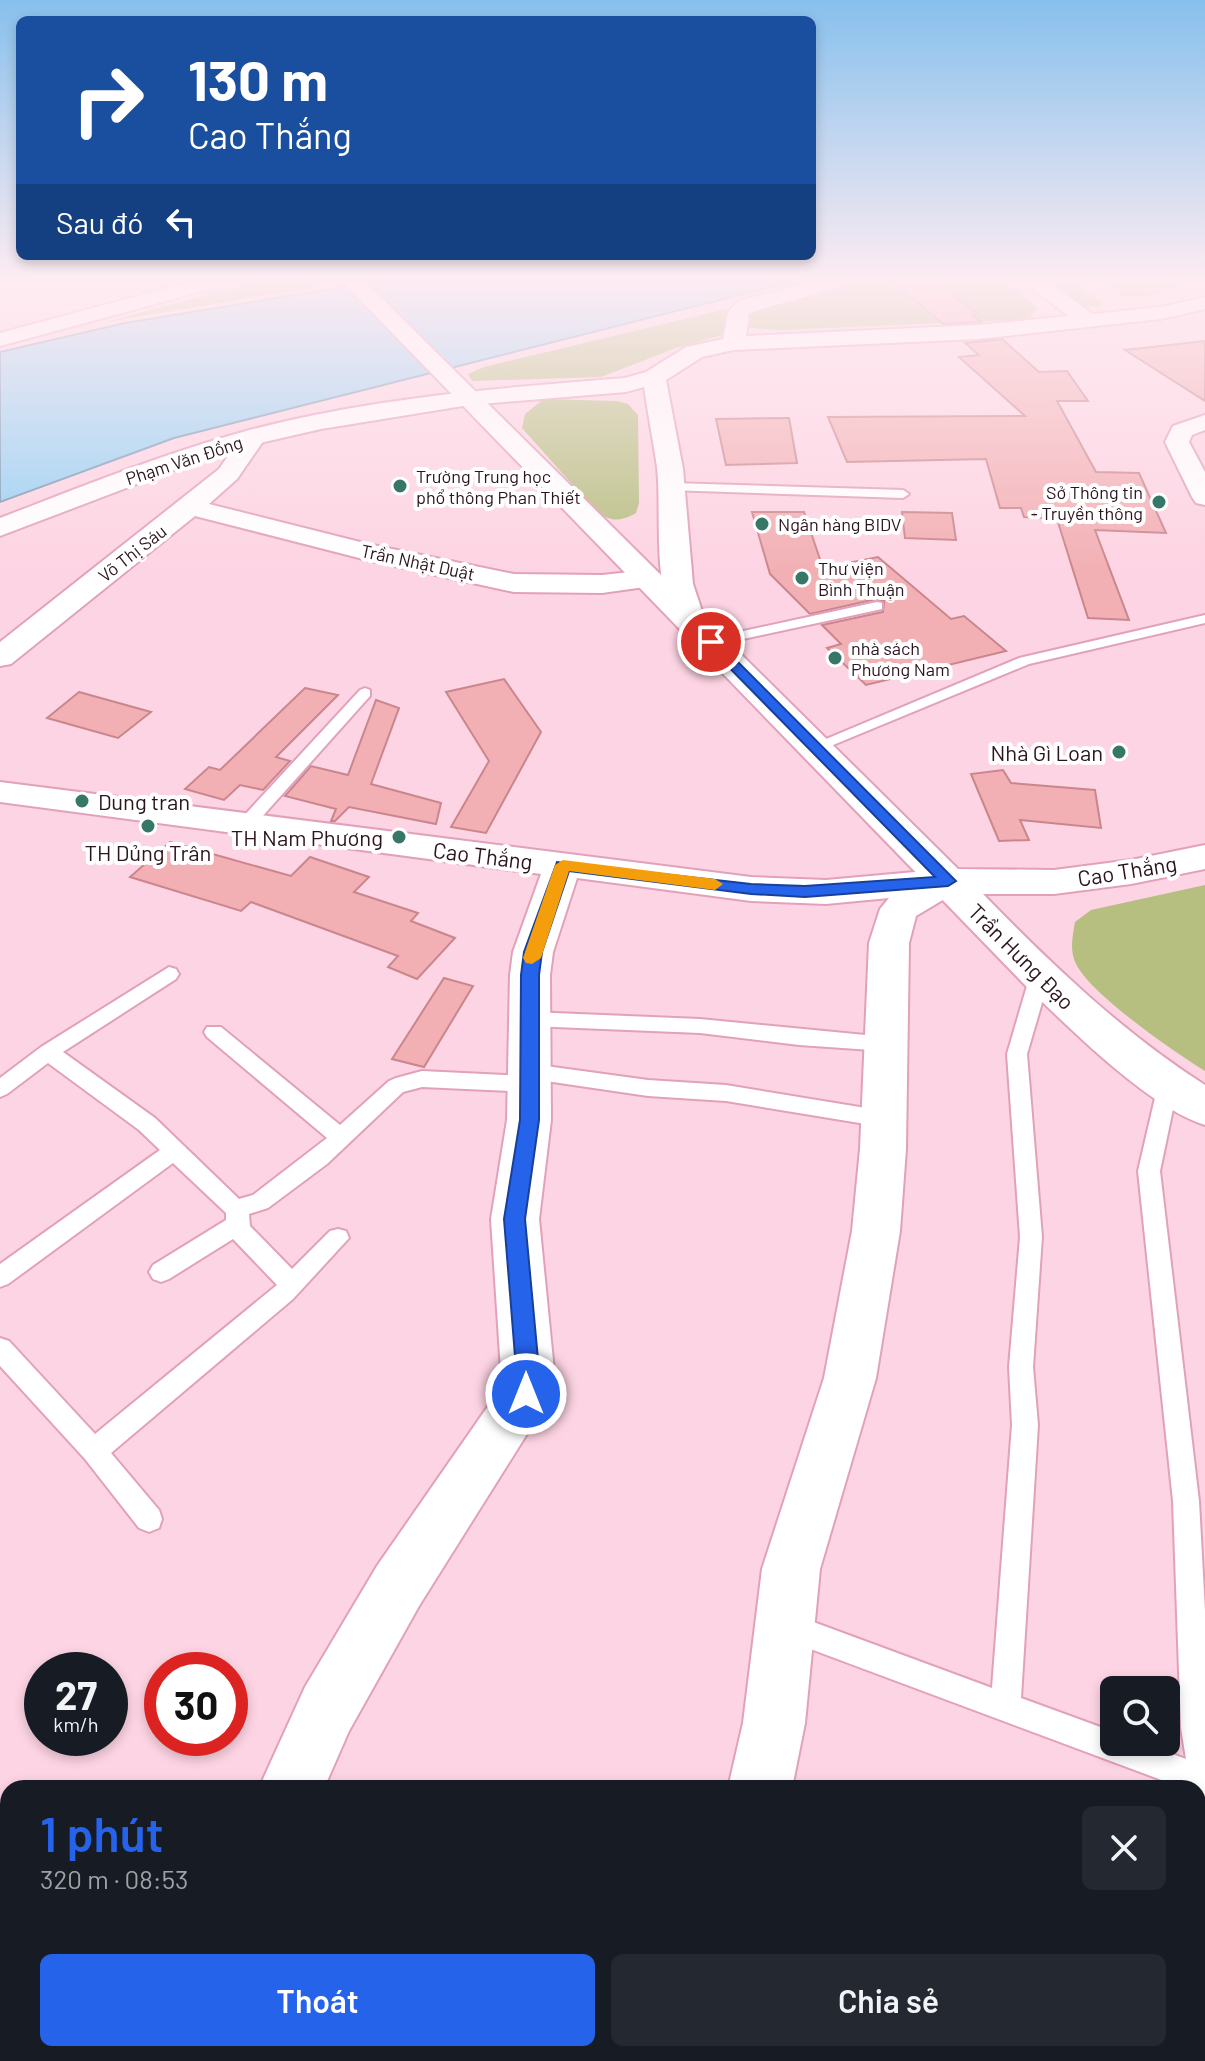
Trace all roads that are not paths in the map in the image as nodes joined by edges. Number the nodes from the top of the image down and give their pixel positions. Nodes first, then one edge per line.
1 (450, 378) edge
2 (650, 378) edge
3 (654, 378) edge
4 (459, 387) junction
5 (1205, 422) edge
6 (254, 437) junction
7 (672, 487) junction
8 (903, 494) dead end
9 (1205, 497) edge
10 (190, 507) junction
11 (0, 528) edge
12 (649, 579) junction
13 (877, 606) dead end
14 (1205, 619) edge
15 (700, 631) junction
16 (0, 657) edge
17 (365, 693) dead end
18 (815, 747) junction
19 (0, 792) edge
20 (246, 824) junction
21 (1205, 857) edge
22 (563, 865) junction
23 (948, 881) junction
24 (169, 974) dead end
25 (1039, 979) junction
26 (530, 1019) junction
27 (214, 1032) dead end
28 (886, 1044) junction
29 (48, 1052) junction
30 (531, 1077) junction
31 (1168, 1085) junction
32 (0, 1089) edge
33 (1205, 1108) edge
34 (884, 1119) junction
35 (340, 1137) junction
36 (174, 1151) junction
37 (237, 1217) junction
38 (338, 1238) dead end
39 (161, 1272) dead end
40 (0, 1277) edge
41 (292, 1285) junction
42 (0, 1349) edge
43 (94, 1451) junction
44 (149, 1519) dead end
45 (785, 1626) junction
46 (1006, 1705) junction
47 (295, 1780) edge
48 (762, 1780) edge
49 (1200, 1780) edge
50 (1205, 1780) edge

1 - 4 street, Trần Hưng Đạo
2 - 4 street, Phạm Văn Đồng
3 - 7 street
4 - 6 street, Phạm Văn Đồng
4 - 12 street, Trần Hưng Đạo
5 - 9 street
6 - 10 street, Võ Thị Sáu
6 - 11 street, Phạm Văn Đồng
7 - 8 lane
7 - 15 street
10 - 12 street, Trần Nhật Duật
10 - 16 street, Võ Thị Sáu
12 - 15 street, Trần Hưng Đạo
13 - 15 lane
14 - 18 lane
15 - 18 street, Trần Hưng Đạo
17 - 20 lane
18 - 23 street, Trần Hưng Đạo
19 - 20 street, Cao Thắng
20 - 22 street, Cao Thắng
21 - 23 street, Cao Thắng
22 - 23 street, Cao Thắng
22 - 26 street
23 - 25 street, Trần Hưng Đạo
23 - 28 street
24 - 29 lane
25 - 31 street, Trần Hưng Đạo
25 - 46 lane
26 - 28 lane
26 - 30 street
27 - 35 lane
28 - 34 street
29 - 32 lane
29 - 36 lane
30 - 34 lane
30 - 35 lane
30 - 47 street
31 - 33 street, Trần Hưng Đạo
31 - 50 lane
34 - 45 street
35 - 37 lane
36 - 37 lane
36 - 40 lane
37 - 39 lane
37 - 41 lane
38 - 41 lane
41 - 43 lane
42 - 43 lane
43 - 44 lane
45 - 46 lane
45 - 48 street
46 - 49 lane

